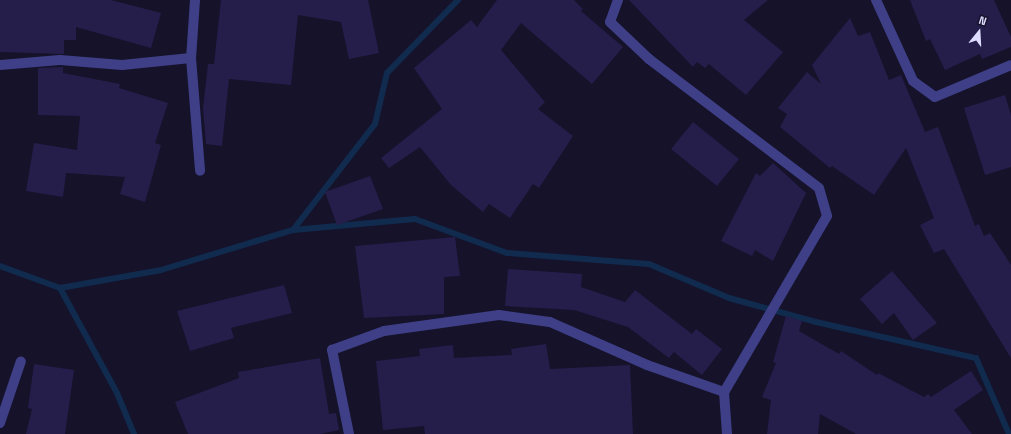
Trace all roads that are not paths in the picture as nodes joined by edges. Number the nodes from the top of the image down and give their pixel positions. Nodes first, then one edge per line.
1 (195, 0) edge
2 (618, 0) edge
3 (876, 0) edge
4 (191, 58) junction
5 (0, 65) edge
6 (1011, 65) edge
7 (200, 171) dead end
8 (21, 361) dead end
9 (724, 392) junction
10 (0, 423) edge
11 (349, 434) edge
12 (726, 434) edge

1 - 4 street
2 - 9 street
3 - 6 street
4 - 5 street
4 - 7 street
8 - 10 street
9 - 11 street
9 - 12 street

